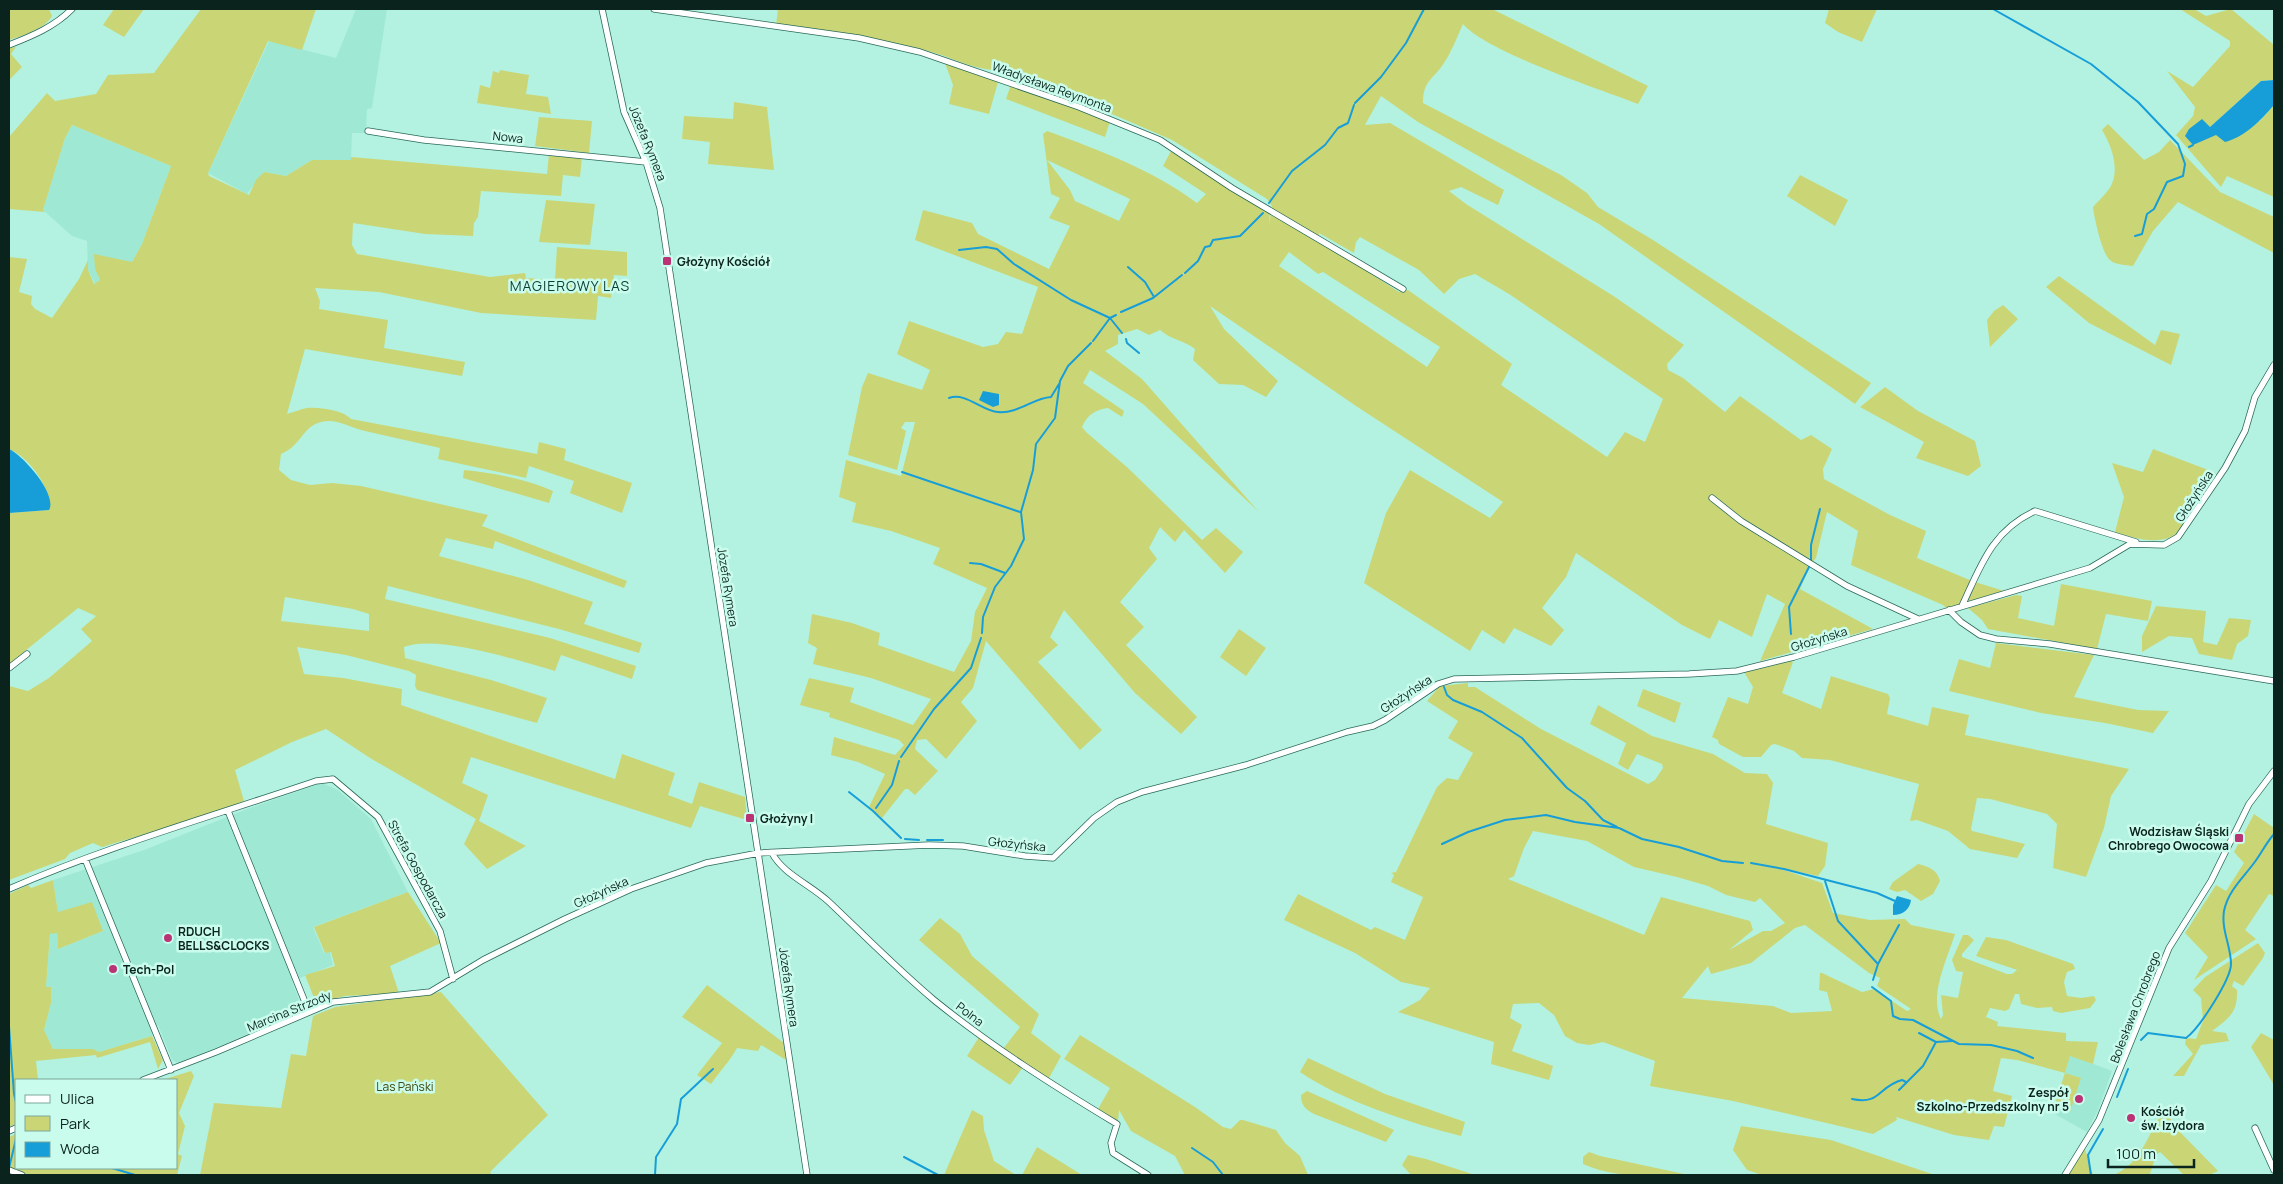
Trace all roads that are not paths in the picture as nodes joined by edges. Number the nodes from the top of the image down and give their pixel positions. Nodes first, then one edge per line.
1 (72, 9) edge
2 (602, 9) edge
3 (654, 9) edge
4 (9, 45) edge
5 (368, 131) dead end
6 (646, 162) junction
7 (1403, 289) dead end
8 (2274, 365) edge
9 (1712, 498) dead end
10 (2138, 542) junction
11 (1962, 606) junction
12 (1949, 610) junction
13 (1918, 619) junction
14 (27, 654) dead end
15 (9, 668) edge
16 (2274, 682) edge
17 (2274, 771) edge
18 (228, 811) junction
19 (759, 852) junction
20 (772, 853) junction
21 (85, 860) junction
22 (9, 889) edge
23 (450, 981) junction
24 (309, 1012) junction
25 (172, 1070) junction
26 (146, 1079) edge
27 (2255, 1128) dead end
28 (2274, 1170) edge
29 (10, 1171) edge
30 (22, 1175) edge
31 (807, 1175) edge
32 (1148, 1175) edge
33 (2065, 1175) edge

1 - 4 street
2 - 6 street, Józefa Rymera
3 - 7 street, Władysława Reymonta
5 - 6 street, Nowa
6 - 19 street, Józefa Rymera
8 - 10 street, Głożyńska
9 - 13 street
10 - 11 street, Głożyńska
10 - 11 street
11 - 12 street, Głożyńska
12 - 13 street, Głożyńska
12 - 16 street
13 - 20 street, Głożyńska
14 - 15 street
17 - 33 street, Bolesława Chrobrego
18 - 21 street, Strefa Gospodarcza
18 - 23 street, Strefa Gospodarcza
18 - 24 street
19 - 20 street, Głożyńska
19 - 23 street, Głożyńska
19 - 31 street, Józefa Rymera
20 - 32 street, Polna
21 - 22 street, Strefa Gospodarcza
21 - 25 street
23 - 24 street, Marcina Strzody
24 - 25 street, Marcina Strzody
25 - 26 street, Marcina Strzody
27 - 28 street
29 - 30 street

